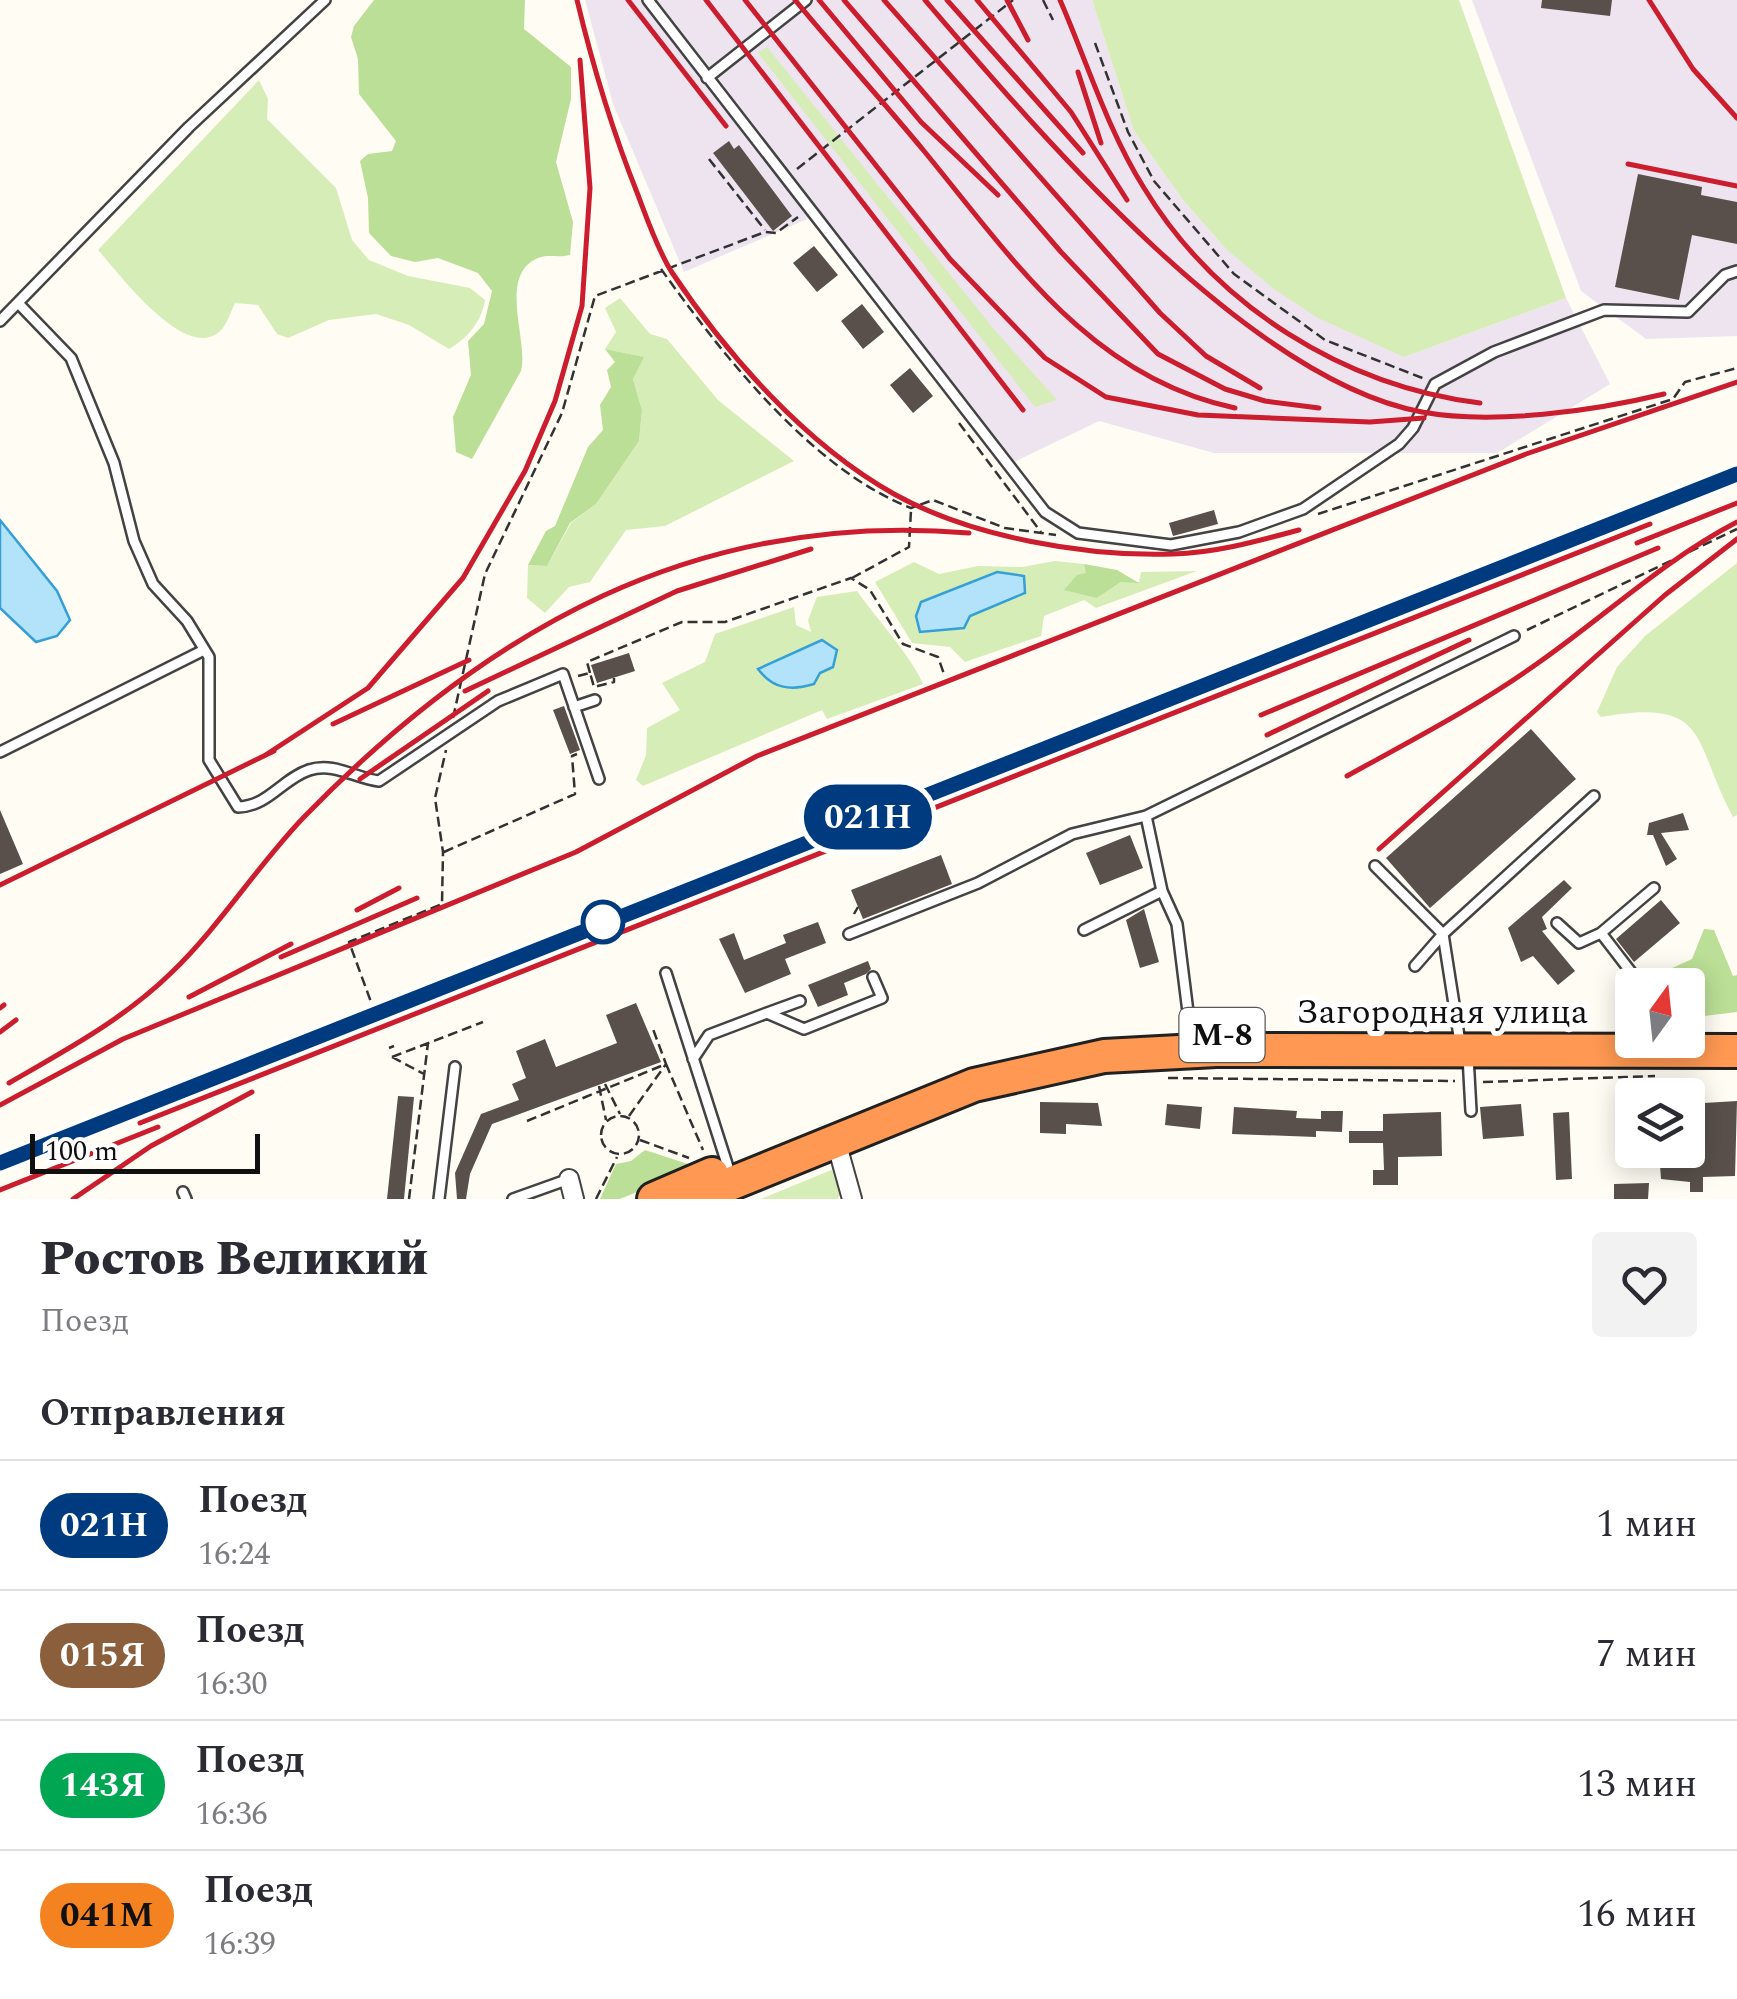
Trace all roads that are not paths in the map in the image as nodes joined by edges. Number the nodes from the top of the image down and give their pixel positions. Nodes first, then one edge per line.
1 (325, 0) edge
2 (648, 0) edge
3 (806, 0) edge
4 (707, 78) junction
5 (1737, 270) edge
6 (18, 302) junction
7 (0, 320) edge
8 (1514, 636) road end
9 (204, 650) junction
10 (595, 700) dead end
11 (574, 707) junction
12 (0, 752) edge
13 (599, 779) dead end
14 (1594, 796) dead end
15 (1146, 816) junction
16 (1375, 866) dead end
17 (1654, 888) dead end
18 (1162, 891) junction
19 (1557, 923) dead end
20 (1084, 930) dead end
21 (848, 934) dead end
22 (1442, 934) junction
23 (1601, 934) junction
24 (1415, 966) dead end
25 (1628, 968) edge
26 (666, 973) dead end
27 (873, 977) dead end
28 (800, 1001) dead end
29 (767, 1013) junction
30 (1737, 1035) edge
31 (1192, 1036) junction
32 (1705, 1036) edge
33 (1615, 1039) edge
34 (1737, 1052) edge
35 (1466, 1057) junction
36 (693, 1059) junction
37 (456, 1067) dead end
38 (1471, 1111) dead end
39 (835, 1138) junction
40 (719, 1160) junction
41 (568, 1179) joint
42 (850, 1197) edge
43 (439, 1199) edge
44 (513, 1199) edge
45 (574, 1199) edge
46 (654, 1199) edge
47 (693, 1199) edge

1 - 6 lane
2 - 4 lane
3 - 4 lane
4 - 5 lane
6 - 7 lane
6 - 9 lane
8 - 15 lane
9 - 11 lane
9 - 12 lane
10 - 11 lane
11 - 13 lane
14 - 22 lane
15 - 18 lane
15 - 21 lane
16 - 22 lane
17 - 23 lane
18 - 20 lane
18 - 31 lane
19 - 23 lane
22 - 24 lane
22 - 35 lane
23 - 25 lane
26 - 36 lane
27 - 29 lane
28 - 29 lane
29 - 36 lane
30 - 32 highway
31 - 35 highway, Загородная улица / М-8
31 - 40 highway, Загородная улица / М-8
33 - 35 highway, Загородная улица / М-8
34 - 35 highway, Загородная улица / М-8
35 - 38 lane
35 - 39 highway, Загородная улица / М-8
36 - 40 lane
37 - 43 lane
39 - 42 street
39 - 47 highway, Загородная улица / М-8
40 - 46 highway, Загородная улица / М-8
41 - 44 lane
41 - 45 street

